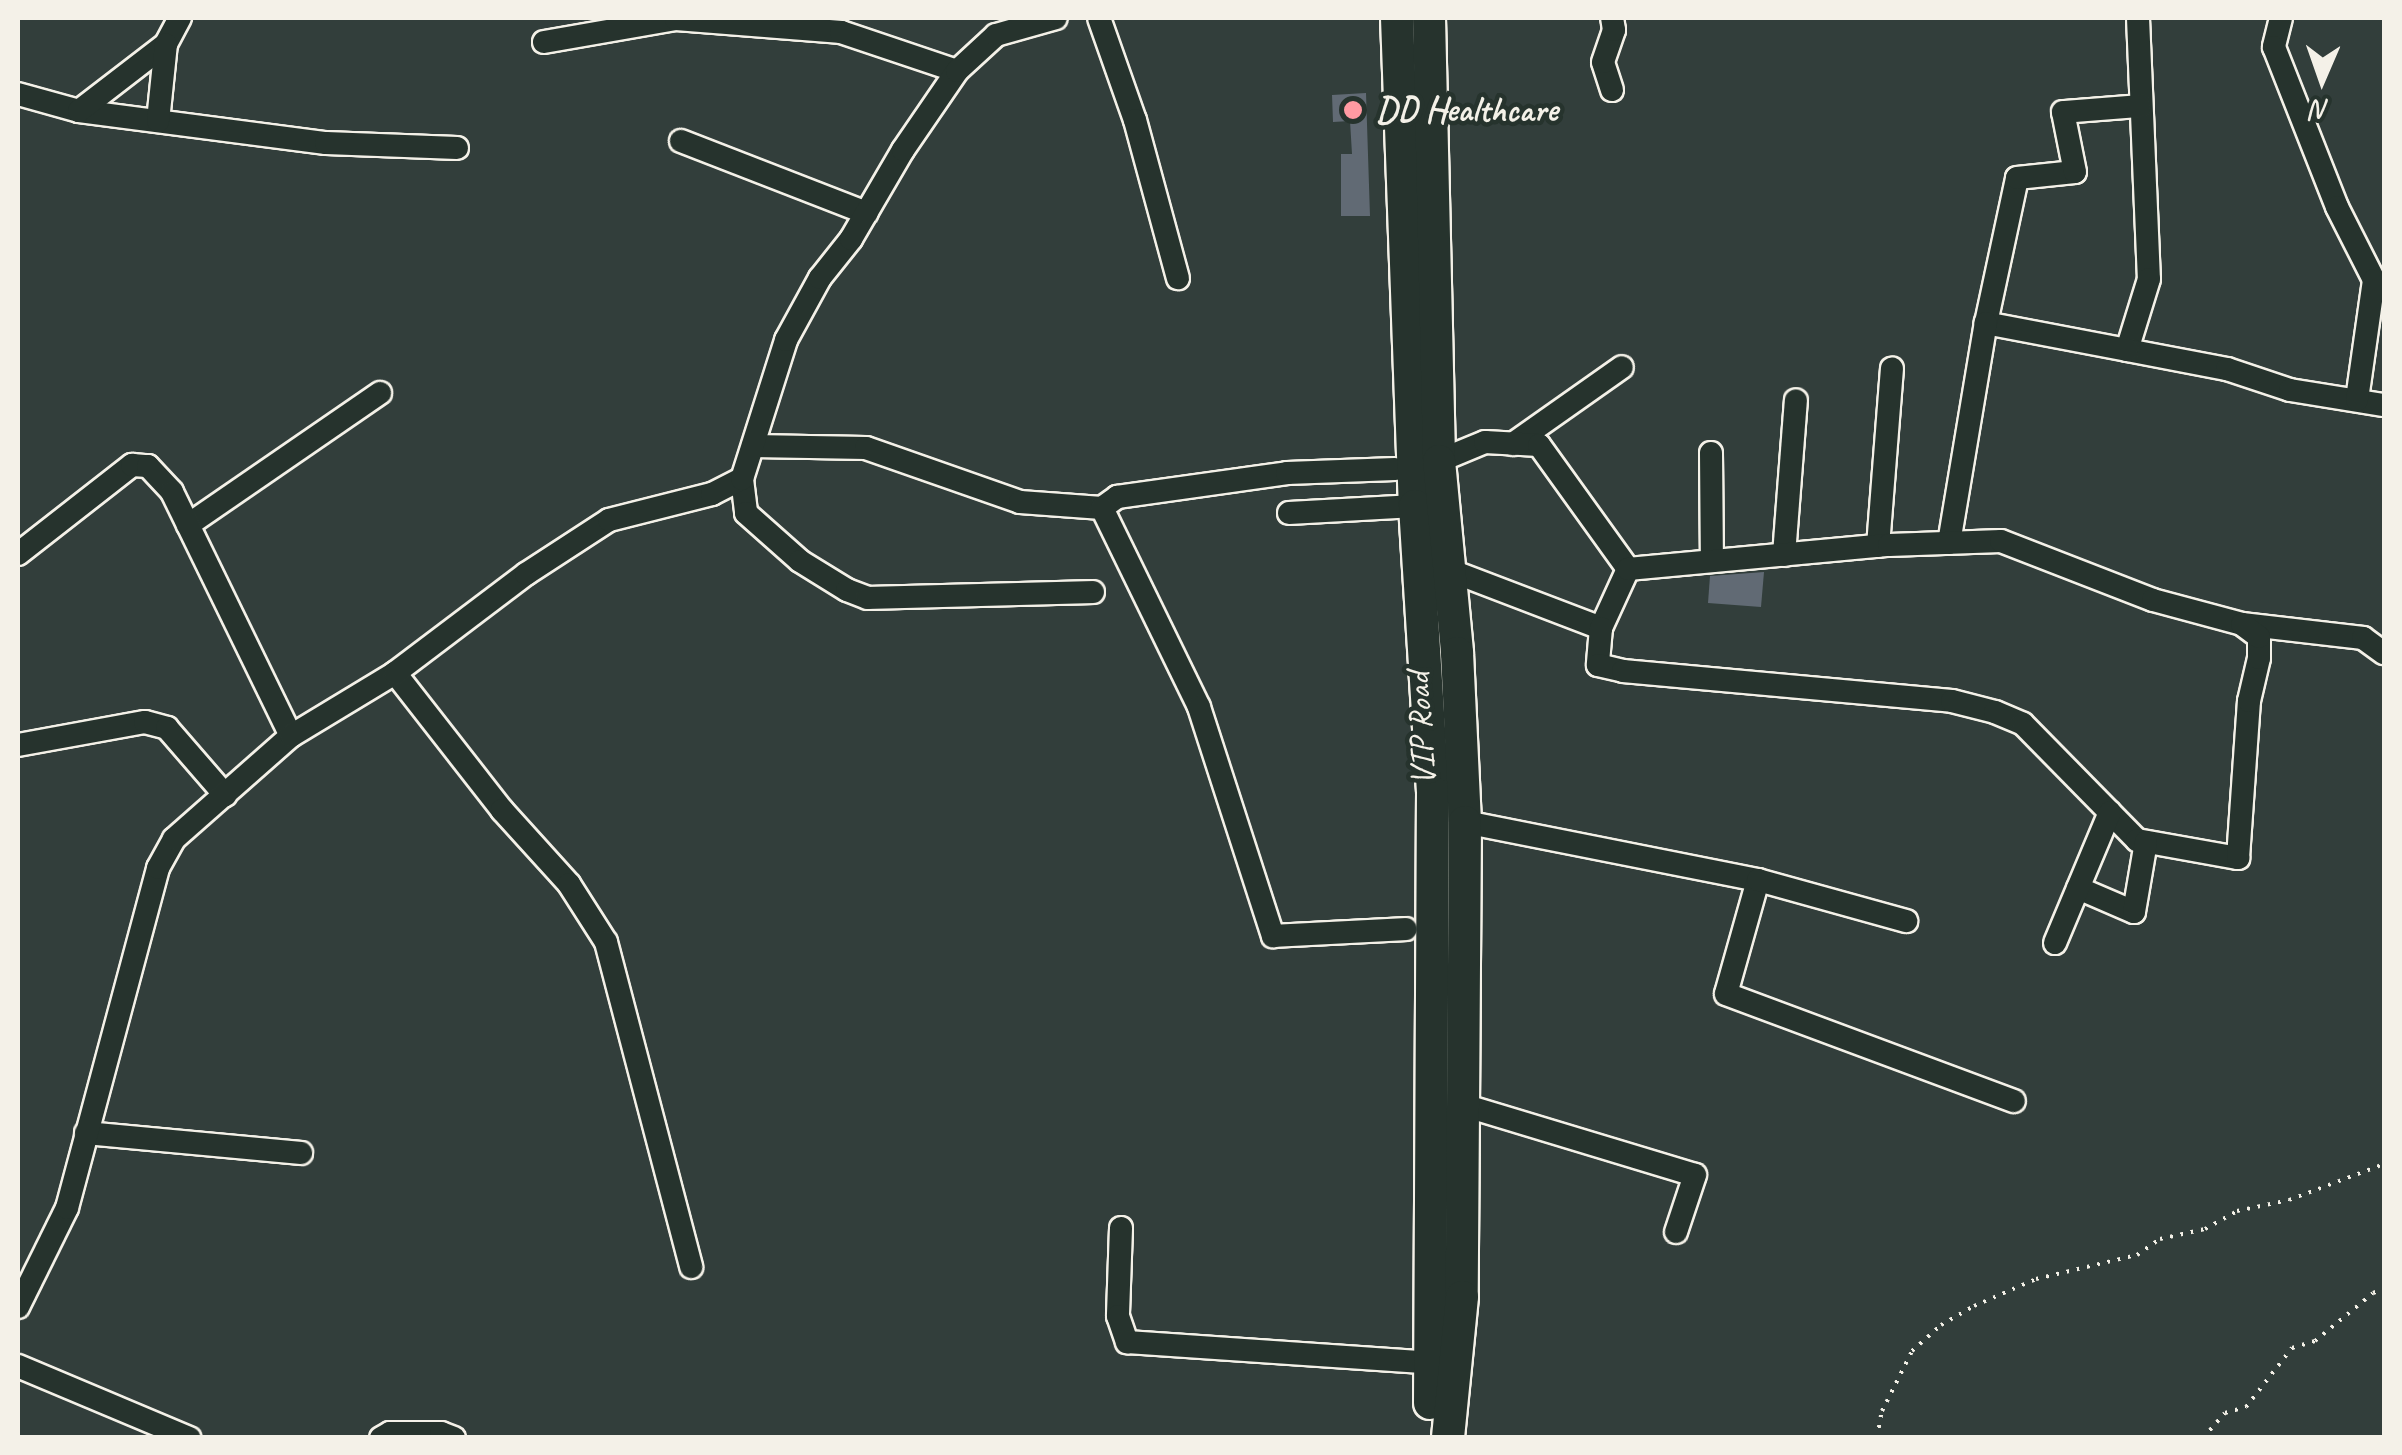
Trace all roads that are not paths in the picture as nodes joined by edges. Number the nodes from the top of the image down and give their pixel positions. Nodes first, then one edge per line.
1 (180, 18) edge
2 (1056, 18) edge
3 (1099, 18) edge
4 (1396, 18) edge
5 (1429, 18) edge
6 (1612, 18) edge
7 (2138, 18) edge
8 (2282, 18) edge
9 (996, 26) edge
10 (544, 42) dead end
11 (166, 44) junction
12 (957, 71) junction
13 (1612, 90) dead end
14 (19, 98) edge
15 (2140, 106) junction
16 (79, 111) junction
17 (158, 121) junction
18 (680, 141) dead end
19 (457, 148) dead end
20 (867, 212) junction
21 (1178, 278) dead end
22 (2379, 280) edge
23 (1986, 324) junction
24 (2127, 350) junction
25 (1622, 367) dead end
26 (1892, 369) dead end
27 (380, 393) dead end
28 (1796, 400) dead end
29 (2356, 400) junction
30 (2384, 404) edge
31 (1514, 444) junction
32 (753, 446) junction
33 (1712, 453) dead end
34 (1439, 461) junction
35 (1394, 469) dead end
36 (742, 480) junction
37 (1415, 506) junction
38 (1102, 508) junction
39 (1289, 513) dead end
40 (188, 525) junction
41 (1949, 543) junction
42 (1878, 546) junction
43 (18, 554) edge
44 (1784, 555) junction
45 (1712, 561) junction
46 (1628, 568) junction
47 (1449, 570) junction
48 (1093, 592) dead end
49 (2242, 624) junction
50 (1601, 628) junction
51 (2384, 653) edge
52 (395, 673) junction
53 (291, 736) junction
54 (18, 745) edge
55 (225, 794) junction
56 (2110, 812) junction
57 (1466, 822) junction
58 (2146, 842) junction
59 (1758, 880) junction
60 (2078, 888) junction
61 (1906, 921) dead end
62 (1406, 929) dead end
63 (2055, 943) dead end
64 (2014, 1100) dead end
65 (1463, 1105) junction
66 (86, 1133) junction
67 (301, 1154) dead end
68 (1121, 1228) dead end
69 (1676, 1232) dead end
70 (692, 1267) dead end
71 (18, 1306) edge
72 (1433, 1363) junction
73 (18, 1366) edge
74 (188, 1438) edge
75 (381, 1438) edge
76 (454, 1438) edge
77 (1427, 1438) edge
78 (1448, 1438) edge

1 - 11 street
2 - 9 street
3 - 21 street
4 - 37 main road, VIP Road
5 - 34 main road, VIP Road
6 - 13 street
7 - 15 street
8 - 22 street
9 - 12 street
10 - 12 street
11 - 16 street
11 - 17 street
12 - 20 street
14 - 16 street
15 - 23 street
15 - 24 street
16 - 17 street
17 - 19 street
18 - 20 street
20 - 32 street
22 - 29 street
23 - 24 street
23 - 41 street
24 - 29 street
25 - 31 street
26 - 42 street
27 - 40 street
28 - 44 street
29 - 30 street
31 - 34 street
31 - 46 street
32 - 36 street
32 - 38 street
33 - 45 street
34 - 47 main road, VIP Road
35 - 38 street
36 - 48 street
36 - 52 street
37 - 39 street
37 - 72 main road, VIP Road
38 - 62 street
40 - 43 street
40 - 53 street
41 - 42 street
41 - 49 street
42 - 44 street
44 - 45 street
45 - 46 street
46 - 50 street
47 - 50 street
47 - 57 main road, VIP Road
49 - 51 street
49 - 58 street
50 - 56 street
52 - 53 street
52 - 70 street
53 - 55 street
54 - 55 street
55 - 66 street
56 - 58 street
56 - 60 street
57 - 59 street
57 - 65 main road, VIP Road
58 - 60 street
59 - 61 street
59 - 64 street
60 - 63 street
65 - 69 street
65 - 78 main road, VIP Road
66 - 67 street
66 - 71 street
68 - 72 street
72 - 77 main road, VIP Road
73 - 74 street
75 - 76 street

